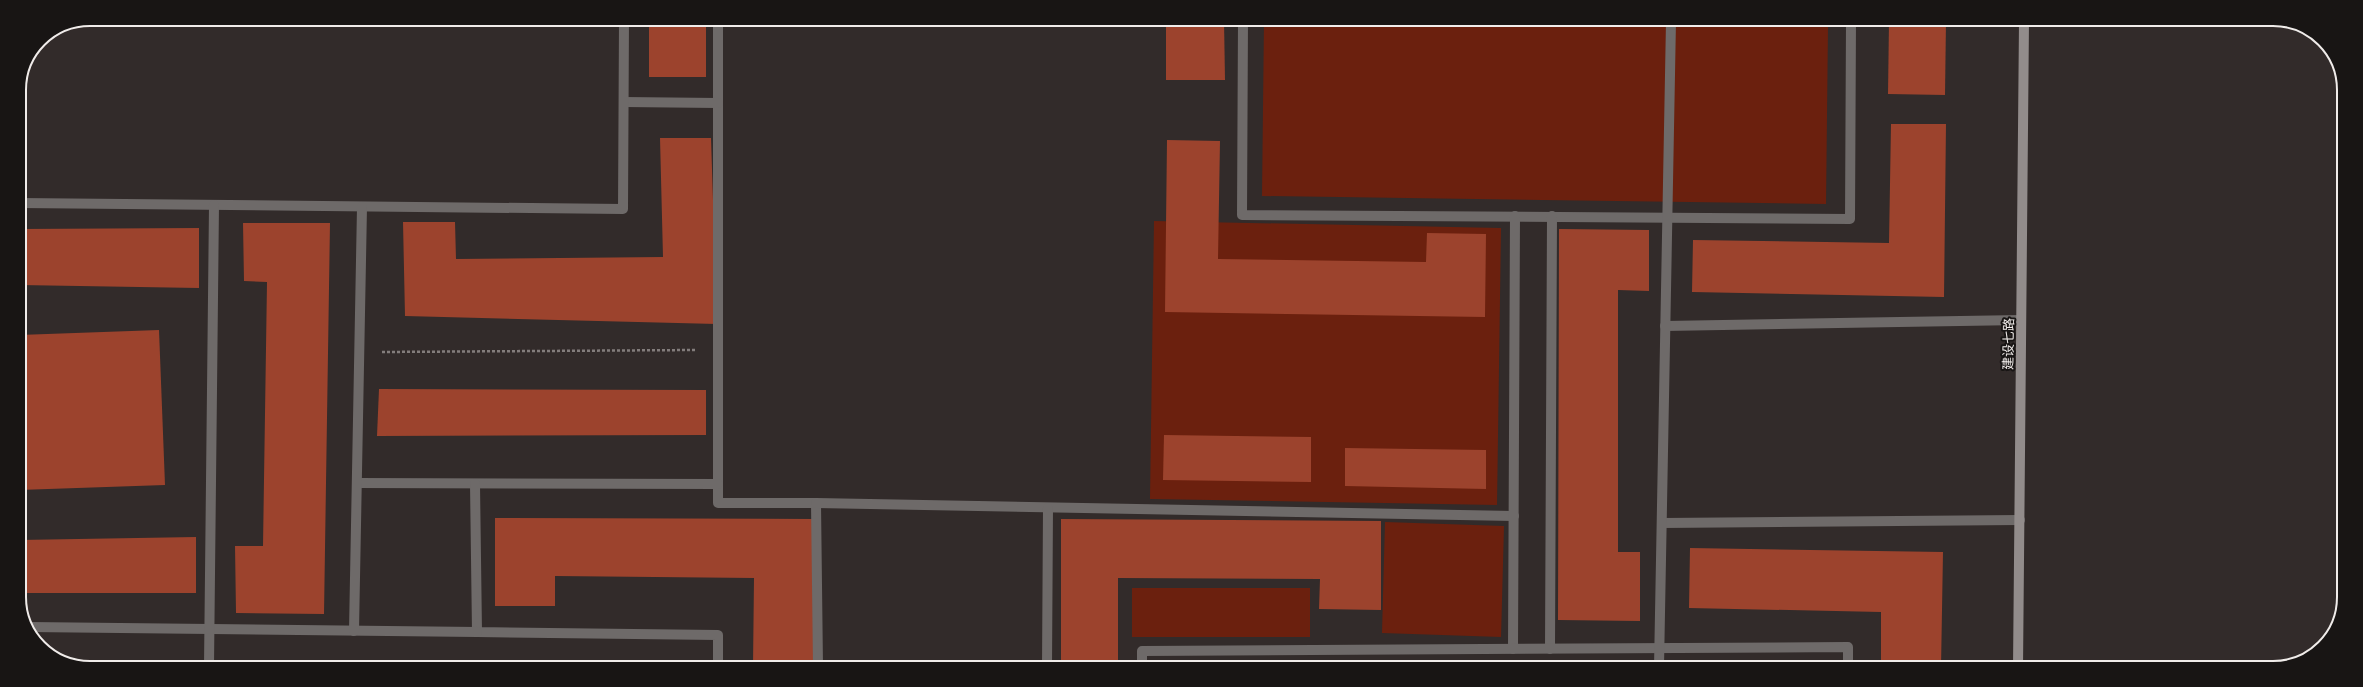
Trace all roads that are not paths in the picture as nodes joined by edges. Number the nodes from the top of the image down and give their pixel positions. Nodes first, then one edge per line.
1 (624, 26) edge
2 (718, 26) edge
3 (1243, 26) edge
4 (1671, 26) edge
5 (1851, 26) edge
6 (2024, 26) edge
7 (624, 102) junction
8 (718, 103) junction
9 (26, 203) edge
10 (214, 205) junction
11 (362, 207) junction
12 (1515, 216) junction
13 (1552, 216) junction
14 (1667, 217) junction
15 (2021, 320) junction
16 (1665, 326) junction
17 (357, 483) junction
18 (475, 484) junction
19 (718, 484) junction
20 (816, 503) junction
21 (1048, 508) junction
22 (1514, 516) junction
23 (2020, 520) junction
24 (1662, 523) junction
25 (34, 627) edge
26 (209, 628) junction
27 (354, 631) junction
28 (477, 632) junction
29 (1660, 648) junction
30 (1513, 649) junction
31 (1550, 649) junction
32 (209, 661) edge
33 (718, 661) edge
34 (818, 661) edge
35 (1047, 661) edge
36 (1142, 661) edge
37 (1659, 661) edge
38 (1848, 661) edge
39 (2018, 661) edge

1 - 7 street
2 - 8 street
3 - 12 street
4 - 14 street
5 - 14 street
6 - 15 main road, 建设七路
7 - 8 street
7 - 11 street
8 - 19 street
9 - 10 street
10 - 11 street
10 - 26 street
11 - 17 street
12 - 13 street
12 - 22 street
13 - 14 street
13 - 31 street
14 - 16 street
15 - 16 street
15 - 23 main road, 建设七路
16 - 24 street
17 - 18 street
17 - 27 street
18 - 19 street
18 - 28 street
19 - 20 street
20 - 21 street
20 - 34 street
21 - 22 street
21 - 35 street
22 - 30 street
23 - 24 street
23 - 39 main road, 建设七路
24 - 29 street
25 - 26 street
26 - 27 street
26 - 32 street
27 - 28 street
28 - 33 street
29 - 31 street
29 - 37 street
29 - 38 street
30 - 31 street
30 - 36 street

